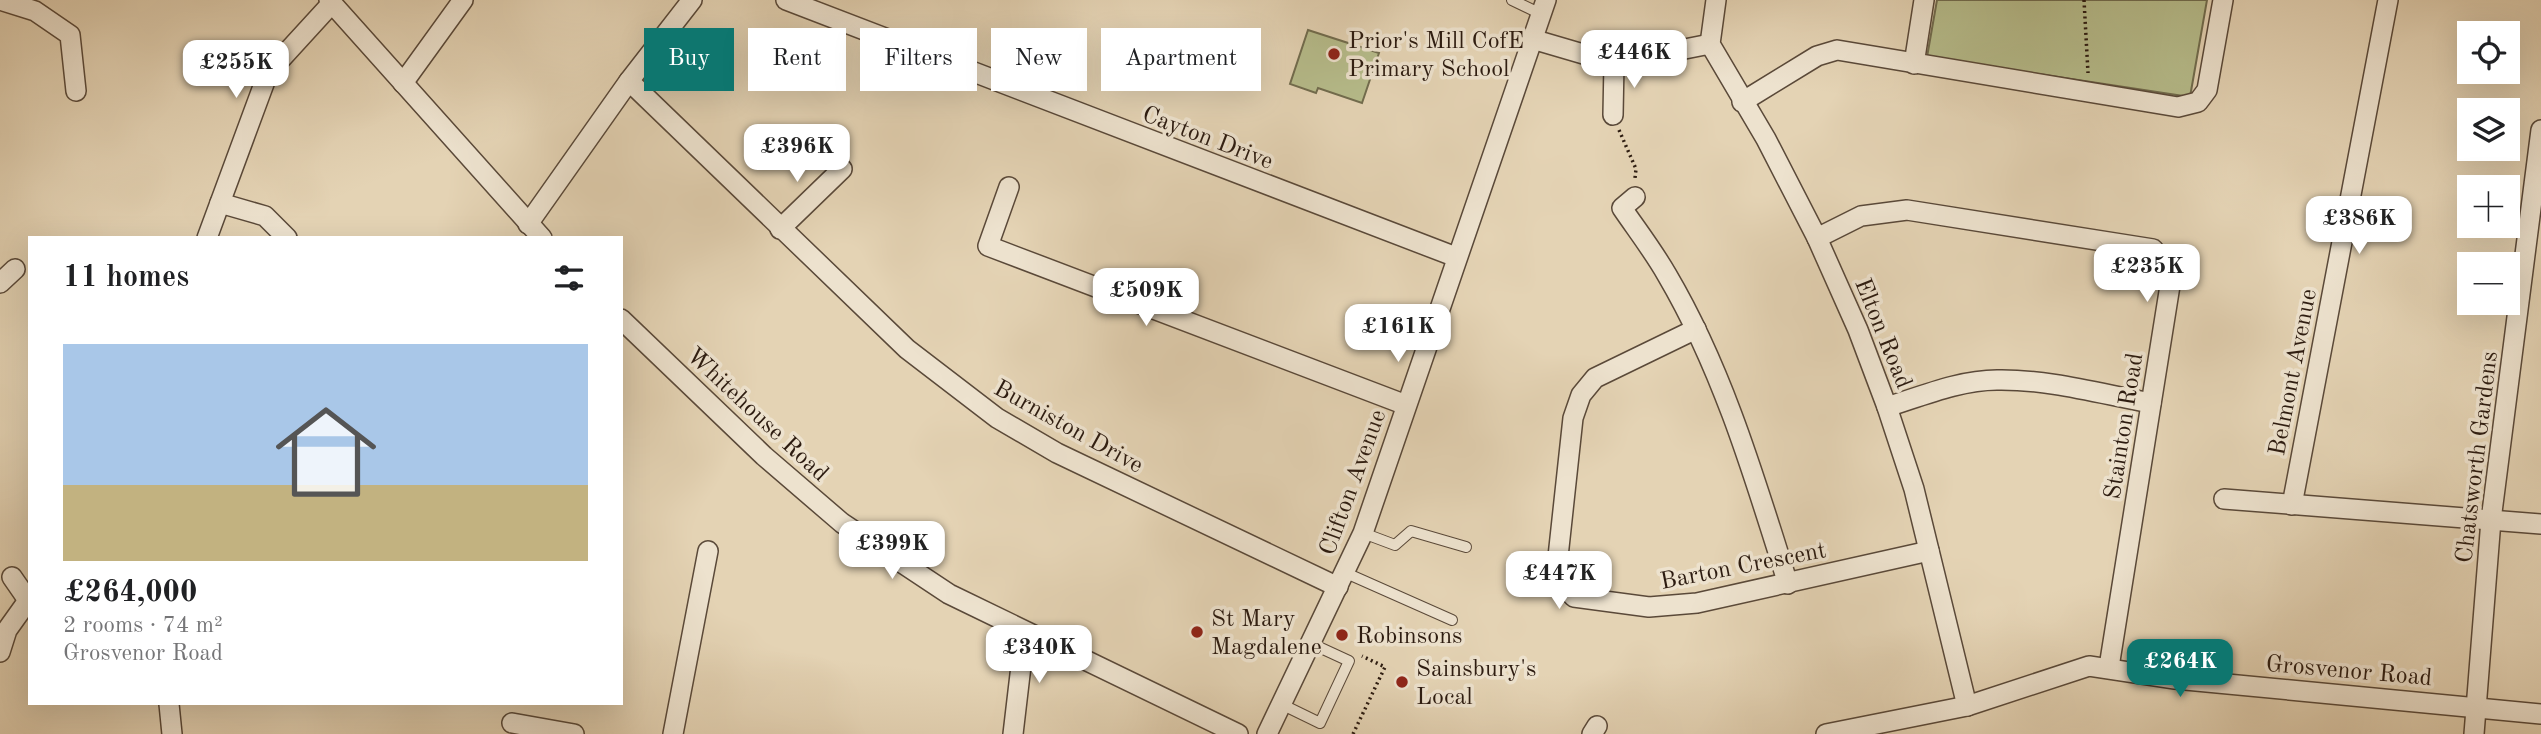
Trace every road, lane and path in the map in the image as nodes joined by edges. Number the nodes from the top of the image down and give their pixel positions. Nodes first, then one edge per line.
1 (463, 0) edge
2 (692, 0) edge
3 (786, 0) edge
4 (1512, 0) edge
5 (1716, 0) edge
6 (1924, 0) edge
7 (2084, 0) edge
8 (2222, 0) edge
9 (2388, 0) edge
10 (0, 1) edge
11 (330, 1) edge
12 (1544, 7) edge
13 (1532, 38) junction
14 (1710, 44) junction
15 (1614, 63) junction
16 (1914, 64) junction
17 (629, 81) junction
18 (404, 83) junction
19 (76, 92) dead end
20 (2088, 92) junction
21 (1742, 102) junction
22 (1613, 115) joint
23 (2541, 130) edge
24 (842, 169) dead end
25 (1009, 187) dead end
26 (1635, 197) joint
27 (220, 203) junction
28 (528, 223) junction
29 (780, 229) junction
30 (208, 236) edge
31 (286, 236) edge
32 (539, 236) edge
33 (1816, 238) junction
34 (1456, 257) junction
35 (15, 269) dead end
36 (0, 283) edge
37 (623, 321) edge
38 (1696, 329) junction
39 (2151, 403) junction
40 (1406, 405) junction
41 (1887, 407) junction
42 (2224, 499) dead end
43 (2292, 505) junction
44 (2491, 520) junction
45 (2541, 524) edge
46 (1363, 533) junction
47 (1466, 547) dead end
48 (708, 551) dead end
49 (1929, 551) junction
50 (12, 576) dead end
51 (1342, 580) junction
52 (1788, 584) junction
53 (28, 600) edge
54 (28, 603) edge
55 (1452, 620) dead end
56 (1025, 632) junction
57 (1310, 643) junction
58 (0, 652) edge
59 (2109, 667) junction
60 (1281, 704) junction
61 (169, 705) edge
62 (516, 705) edge
63 (1967, 706) junction
64 (2476, 707) junction
65 (2541, 714) edge
66 (1919, 726) edge
67 (511, 729) edge
68 (172, 734) edge
69 (574, 734) edge
70 (673, 734) edge
71 (1013, 734) edge
72 (1238, 734) edge
73 (1267, 734) edge
74 (1826, 734) edge
75 (2474, 734) edge

1 - 18 street
2 - 17 street
3 - 34 street, Cayton Drive
4 - 12 lane
5 - 14 street
6 - 16 street
7 - 20 path
8 - 20 street
9 - 43 street, Belmont Avenue
10 - 19 street
11 - 18 street
11 - 27 street
12 - 13 street, Clifton Avenue
13 - 15 street
13 - 34 street, Clifton Avenue
14 - 15 street
14 - 21 street, Elton Road
15 - 22 street
16 - 20 street
16 - 21 street
17 - 28 street
17 - 29 street, Burniston Drive
18 - 28 street
21 - 33 street, Elton Road
22 - 26 path
23 - 44 street, Chatsworth Gardens
24 - 29 street
25 - 40 street
26 - 38 street
27 - 30 street
27 - 31 street
28 - 32 street
29 - 51 street, Burniston Drive
33 - 39 street, Stainton Road
33 - 41 street, Elton Road
34 - 40 street, Clifton Avenue
35 - 36 street
37 - 56 street, Whitehouse Road
38 - 52 street
38 - 52 street, Barton Crescent
39 - 41 street
39 - 59 street, Stainton Road
40 - 46 street, Clifton Avenue
41 - 49 street, Elton Road
42 - 43 street
43 - 44 street
44 - 45 street
44 - 64 street, Chatsworth Gardens
46 - 47 lane
46 - 51 street, Clifton Avenue
48 - 70 street
49 - 52 street, Barton Crescent
49 - 63 street, Elton Road
50 - 53 street
51 - 55 lane
51 - 57 street, Clifton Avenue
54 - 58 street
56 - 71 street
56 - 72 street, Whitehouse Road
57 - 60 street, Clifton Avenue
57 - 60 lane
59 - 63 street, Grosvenor Road
59 - 64 street, Grosvenor Road
60 - 73 street, Clifton Avenue
61 - 68 street
62 - 67 street
63 - 66 street, Grosvenor Road
64 - 65 street, Grosvenor Road
64 - 75 street, Chatsworth Gardens
66 - 74 street, Grosvenor Road
67 - 69 street

